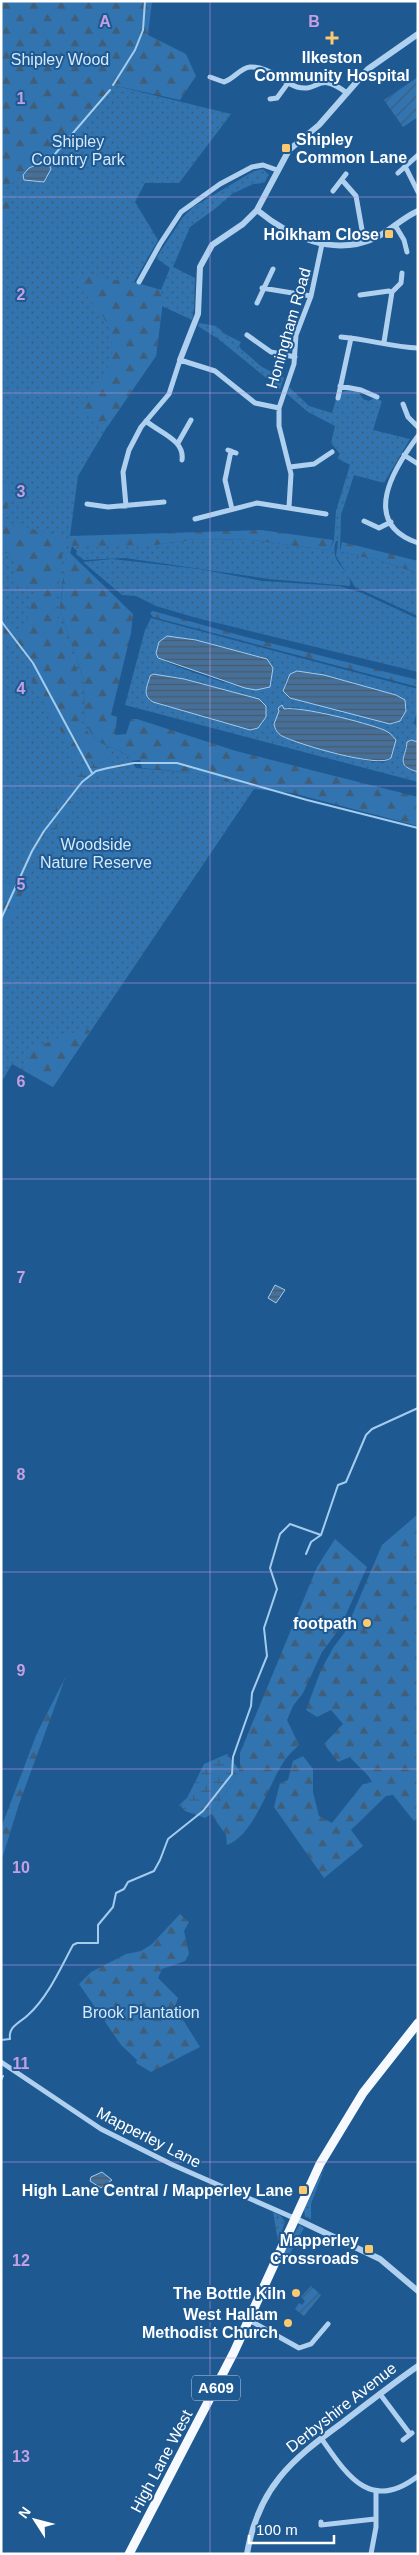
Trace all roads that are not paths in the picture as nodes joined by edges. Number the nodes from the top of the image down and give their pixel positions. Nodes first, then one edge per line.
1 (418, 34) edge
2 (210, 77) dead end
3 (288, 83) junction
4 (347, 93) junction
5 (270, 99) dead end
6 (418, 155) edge
7 (405, 166) junction
8 (277, 170) junction
9 (398, 173) dead end
10 (346, 174) dead end
11 (342, 180) junction
12 (333, 190) dead end
13 (418, 192) edge
14 (257, 210) junction
15 (418, 211) edge
16 (395, 225) junction
17 (364, 241) junction
18 (322, 244) junction
19 (407, 252) dead end
20 (273, 269) dead end
21 (402, 273) dead end
22 (139, 282) dead end
23 (262, 288) junction
24 (392, 292) junction
25 (360, 295) dead end
26 (312, 296) junction
27 (257, 303) dead end
28 (247, 335) dead end
29 (341, 336) dead end
30 (351, 338) junction
31 (384, 342) junction
32 (418, 348) edge
33 (295, 357) junction
34 (180, 360) junction
35 (340, 386) junction
36 (377, 397) dead end
37 (338, 398) dead end
38 (403, 404) dead end
39 (279, 408) junction
40 (192, 420) dead end
41 (146, 421) junction
42 (418, 427) edge
43 (418, 436) edge
44 (178, 443) junction
45 (232, 452) dead end
46 (332, 452) dead end
47 (404, 455) junction
48 (182, 460) dead end
49 (418, 464) edge
50 (290, 467) junction
51 (100, 499) dead end
52 (164, 502) dead end
53 (87, 504) dead end
54 (148, 504) junction
55 (99, 506) junction
56 (126, 506) junction
57 (288, 507) junction
58 (232, 509) junction
59 (148, 511) dead end
60 (316, 512) junction
61 (326, 514) dead end
62 (207, 517) junction
63 (195, 519) dead end
64 (315, 519) dead end
65 (364, 521) dead end
66 (391, 522) junction
67 (208, 524) dead end
68 (418, 543) edge
69 (418, 2023) edge
70 (1, 2062) edge
71 (294, 2218) junction
72 (418, 2291) edge
73 (249, 2320) junction
74 (328, 2324) dead end
75 (312, 2334) dead end
76 (316, 2338) junction
77 (418, 2366) edge
78 (380, 2394) junction
79 (321, 2438) junction
80 (403, 2440) dead end
81 (418, 2476) edge
82 (376, 2491) junction
83 (375, 2519) junction
84 (321, 2522) dead end
85 (129, 2554) edge
86 (247, 2554) edge
87 (371, 2554) edge

1 - 4 street
2 - 3 street
3 - 4 street
3 - 5 street
4 - 8 street
6 - 7 street
7 - 9 street
7 - 13 street
8 - 14 street
8 - 22 street
10 - 11 street
11 - 12 street
11 - 17 street
14 - 18 street
14 - 34 street
15 - 16 street
16 - 17 street
16 - 19 street
17 - 18 street
18 - 26 street, Honingham Road
20 - 23 street
21 - 24 street
23 - 26 street
23 - 27 street
24 - 25 street
24 - 31 street
26 - 33 street, Honingham Road
28 - 33 street
29 - 30 street
30 - 31 street
30 - 35 street
31 - 32 street
33 - 39 street, Honingham Road
34 - 39 street
34 - 41 street
35 - 36 street
35 - 37 street
38 - 42 street
39 - 50 street, Honingham Road
40 - 44 street
41 - 44 street
41 - 56 street
43 - 47 street
44 - 48 street
45 - 58 street
46 - 50 street
47 - 49 street
47 - 66 street
50 - 57 street, Honingham Road
51 - 55 street
52 - 54 street
53 - 55 street
54 - 56 street
54 - 59 street
55 - 56 street
57 - 58 street
57 - 60 street
58 - 62 street
60 - 61 street
60 - 64 street
62 - 63 street
62 - 67 street
65 - 66 street
66 - 68 street
69 - 71 main road, A609
70 - 71 street, Mapperley Lane
71 - 72 street
71 - 73 main road, High Lane West / A609
73 - 76 street
73 - 85 main road, High Lane West / A609
74 - 76 street
75 - 76 street
77 - 78 street, Derbyshire Avenue
78 - 79 street, Derbyshire Avenue
78 - 80 street
79 - 82 street
79 - 86 street, Derbyshire Avenue
81 - 82 street
82 - 83 street
83 - 84 street
83 - 87 street

